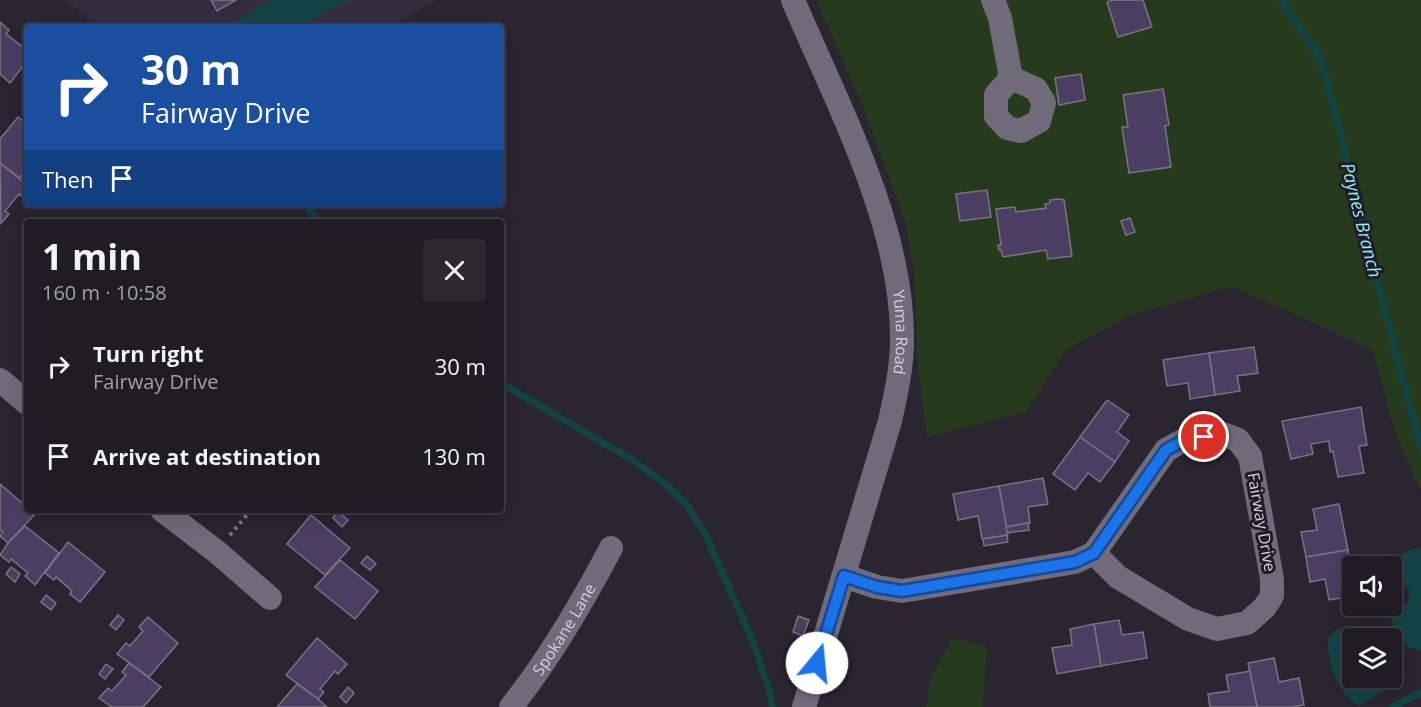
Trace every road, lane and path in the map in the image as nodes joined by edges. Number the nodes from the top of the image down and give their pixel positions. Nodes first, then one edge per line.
1 (793, 0) edge
2 (993, 0) edge
3 (1011, 78) dead end
4 (0, 380) edge
5 (24, 400) edge
6 (166, 513) edge
7 (249, 513) edge
8 (611, 548) dead end
9 (217, 552) junction
10 (1094, 553) junction
11 (844, 576) junction
12 (270, 598) dead end
13 (511, 707) edge
14 (804, 707) edge

1 - 11 street, Yuma Road
2 - 3 street
4 - 5 street
6 - 9 street
7 - 9 path
8 - 13 street, Spokane Lane
9 - 12 street
10 - 10 street, Fairway Drive
10 - 11 street
11 - 14 street, Yuma Road

